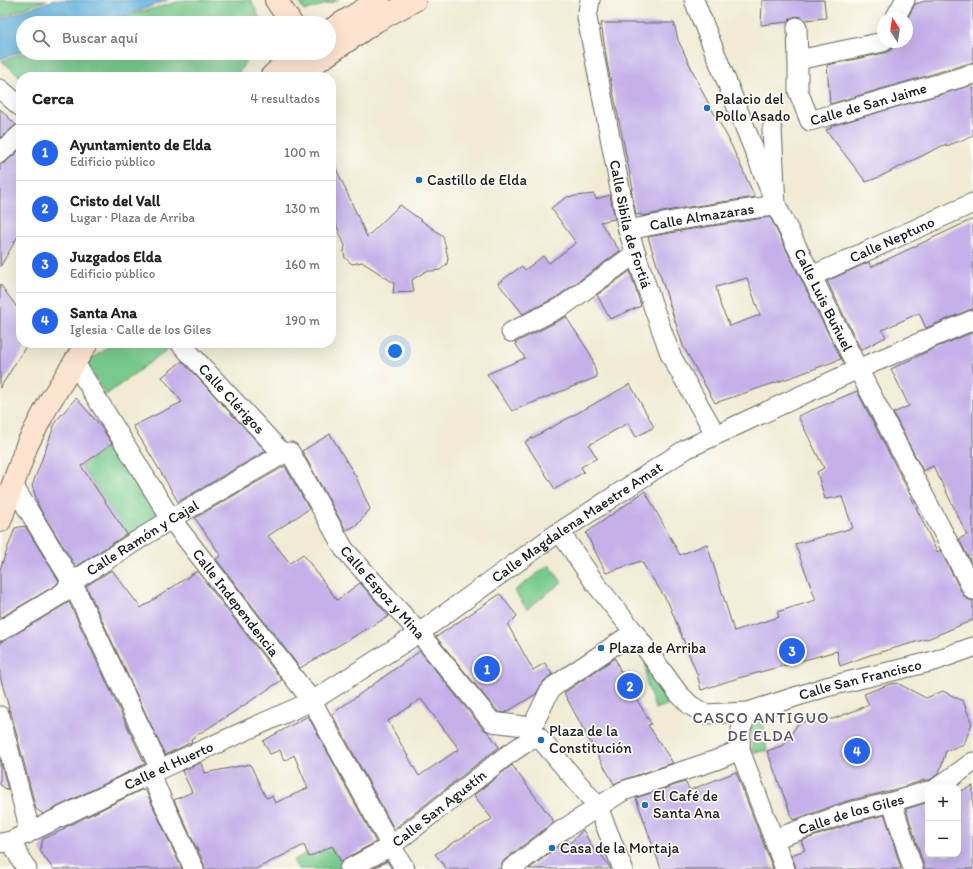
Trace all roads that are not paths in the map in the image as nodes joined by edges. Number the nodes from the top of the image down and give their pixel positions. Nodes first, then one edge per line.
1 (379, 0) edge
2 (415, 0) edge
3 (590, 0) edge
4 (694, 0) edge
5 (905, 0) edge
6 (277, 1) edge
7 (899, 12) edge
8 (287, 16) edge
9 (336, 27) edge
10 (797, 27) dead end
11 (877, 43) edge
12 (336, 44) edge
13 (798, 60) junction
14 (305, 61) edge
15 (276, 72) edge
16 (973, 74) edge
17 (0, 89) edge
18 (16, 103) edge
19 (772, 129) dead end
20 (16, 139) edge
21 (0, 153) edge
22 (973, 203) edge
23 (776, 205) junction
24 (628, 230) junction
25 (636, 253) junction
26 (812, 276) junction
27 (973, 320) edge
28 (511, 332) dead end
29 (85, 348) edge
30 (185, 348) edge
31 (75, 363) junction
32 (858, 369) junction
33 (716, 435) junction
34 (286, 453) junction
35 (14, 484) junction
36 (172, 519) junction
37 (0, 521) edge
38 (560, 532) junction
39 (72, 582) junction
40 (973, 590) edge
41 (0, 631) edge
42 (634, 632) junction
43 (419, 634) junction
44 (973, 647) edge
45 (312, 701) junction
46 (748, 712) junction
47 (0, 716) edge
48 (535, 731) junction
49 (740, 750) junction
50 (973, 762) edge
51 (155, 772) junction
52 (941, 785) edge
53 (925, 792) edge
54 (892, 802) junction
55 (598, 807) junction
56 (13, 839) edge
57 (774, 839) junction
58 (391, 846) junction
59 (27, 869) edge
60 (194, 869) edge
61 (349, 869) edge
62 (405, 869) edge
63 (511, 869) edge
64 (623, 869) edge
65 (784, 869) edge
66 (913, 869) edge

1 - 9 street
2 - 12 street
3 - 24 street, Calle Sibila de Fortiá
4 - 23 street, Calle Luis Buñuel
5 - 7 street
6 - 8 street
10 - 13 street, Calle de San Jaime
11 - 13 street
13 - 16 street, Calle de San Jaime
14 - 15 street
17 - 18 street
19 - 23 street
20 - 21 street
22 - 26 street, Calle Neptuno
23 - 24 street, Calle Almazaras
23 - 26 street, Calle Luis Buñuel
24 - 25 street, Calle Sibila de Fortiá
25 - 28 street
25 - 33 street, Calle Sibila de Fortiá
26 - 32 street, Calle Luis Buñuel
27 - 32 street, Calle Magdalena Maestre Amat
29 - 31 street
30 - 34 street, Calle Clérigos
31 - 35 street
31 - 36 street, Calle Independencia
32 - 33 street, Calle Magdalena Maestre Amat
32 - 40 street, Calle Luis Buñuel
33 - 38 street, Calle Magdalena Maestre Amat
34 - 36 street, Calle Ramón y Cajal
34 - 43 street, Calle Espoz y Mina
35 - 37 street
35 - 39 street
36 - 39 street, Calle Ramón y Cajal
36 - 45 street, Calle Independencia
38 - 42 street
38 - 43 street, Calle Magdalena Maestre Amat
39 - 41 street, Calle Ramón y Cajal
39 - 51 street
42 - 46 street
42 - 48 street
43 - 45 street, Calle Magdalena Maestre Amat
43 - 48 street, Calle Espoz y Mina
44 - 46 street, Calle San Francisco
45 - 51 street, Calle el Huerto
45 - 58 street, Calle Independencia
46 - 49 street
47 - 56 street
48 - 55 street
48 - 58 street, Calle San Agustín
49 - 55 street
49 - 57 street
50 - 52 street
51 - 56 street, Calle el Huerto
51 - 60 street
53 - 54 street, Calle de los Giles
54 - 57 street, Calle de los Giles
54 - 66 street
55 - 63 street
55 - 64 street
56 - 59 street
57 - 65 street
58 - 61 street, Calle San Agustín
58 - 62 street, Calle Independencia

